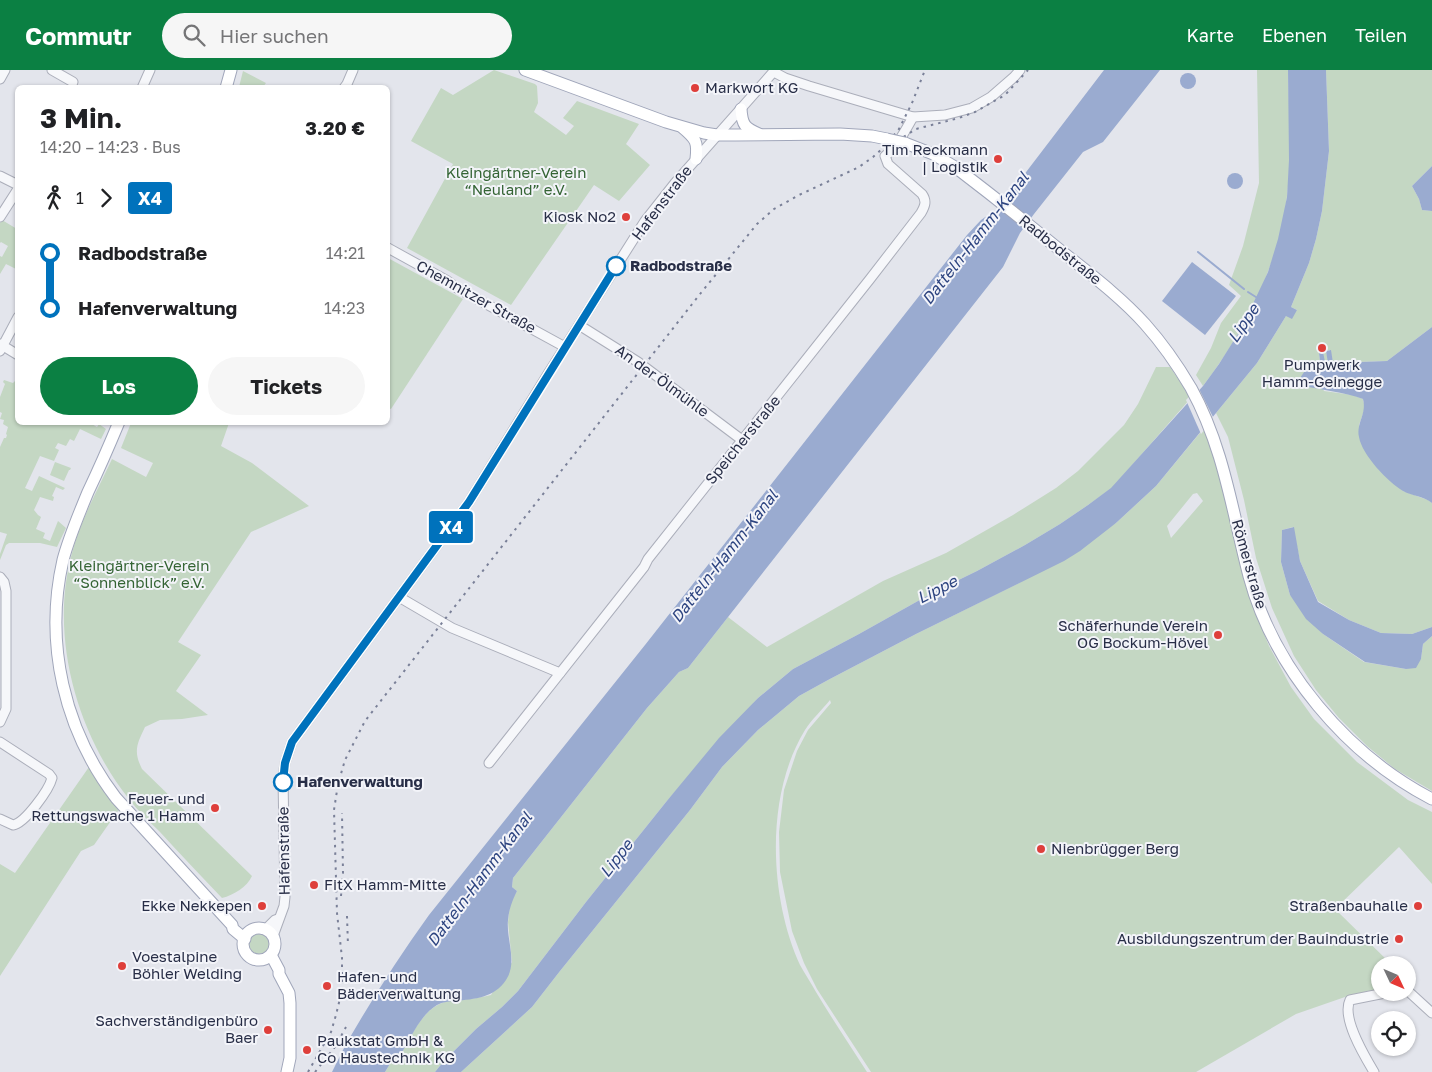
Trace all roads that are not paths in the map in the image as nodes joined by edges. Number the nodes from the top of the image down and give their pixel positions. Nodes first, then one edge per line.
1 (5, 70) edge
2 (52, 70) edge
3 (150, 70) edge
4 (231, 70) edge
5 (353, 70) edge
6 (525, 70) edge
7 (1020, 70) edge
8 (775, 71) edge
9 (0, 79) edge
10 (73, 82) dead end
11 (143, 85) edge
12 (227, 85) edge
13 (346, 85) edge
14 (741, 109) junction
15 (913, 118) junction
16 (682, 127) junction
17 (717, 135) junction
18 (760, 135) junction
19 (696, 159) junction
20 (0, 176) edge
21 (15, 185) edge
22 (15, 192) edge
23 (0, 217) edge
24 (390, 249) edge
25 (15, 322) edge
26 (579, 325) junction
27 (1, 347) edge
28 (565, 347) junction
29 (15, 354) edge
30 (1190, 387) joint
31 (118, 425) edge
32 (742, 440) junction
33 (0, 577) edge
34 (400, 597) junction
35 (560, 673) junction
36 (0, 722) edge
37 (0, 742) edge
38 (489, 763) dead end
39 (1432, 799) edge
40 (0, 819) edge
41 (269, 933) junction
42 (246, 936) junction
43 (267, 957) junction
44 (1371, 996) edge
45 (1416, 998) edge
46 (1432, 1013) edge
47 (287, 1072) edge
48 (1374, 1072) edge

1 - 9 street
2 - 10 street
3 - 11 street
4 - 12 main road
5 - 13 street
6 - 16 main road, Radbodstraße
7 - 15 street
8 - 14 street, Hafenstraße
8 - 15 street
14 - 17 street, Hafenstraße
14 - 18 main road
15 - 32 street, Speicherstraße
16 - 17 main road, Radbodstraße
16 - 19 main road
17 - 18 main road, Radbodstraße
17 - 19 street, Hafenstraße
18 - 30 main road, Radbodstraße, bridge
19 - 26 street, Hafenstraße
20 - 21 street
22 - 23 street
24 - 28 street, Chemnitzer Straße
25 - 27 street
26 - 28 street, Hafenstraße
26 - 32 street, An der Ölmühle
27 - 29 street
28 - 34 street, Hafenstraße
30 - 39 main road, Römerstraße
31 - 42 main road
32 - 35 street, Speicherstraße
33 - 36 street
34 - 35 street
34 - 41 street, Hafenstraße
35 - 38 street, Speicherstraße
37 - 40 street
41 - 42 main road
41 - 43 main road
42 - 43 main road
43 - 47 main road
44 - 48 street
45 - 46 street

